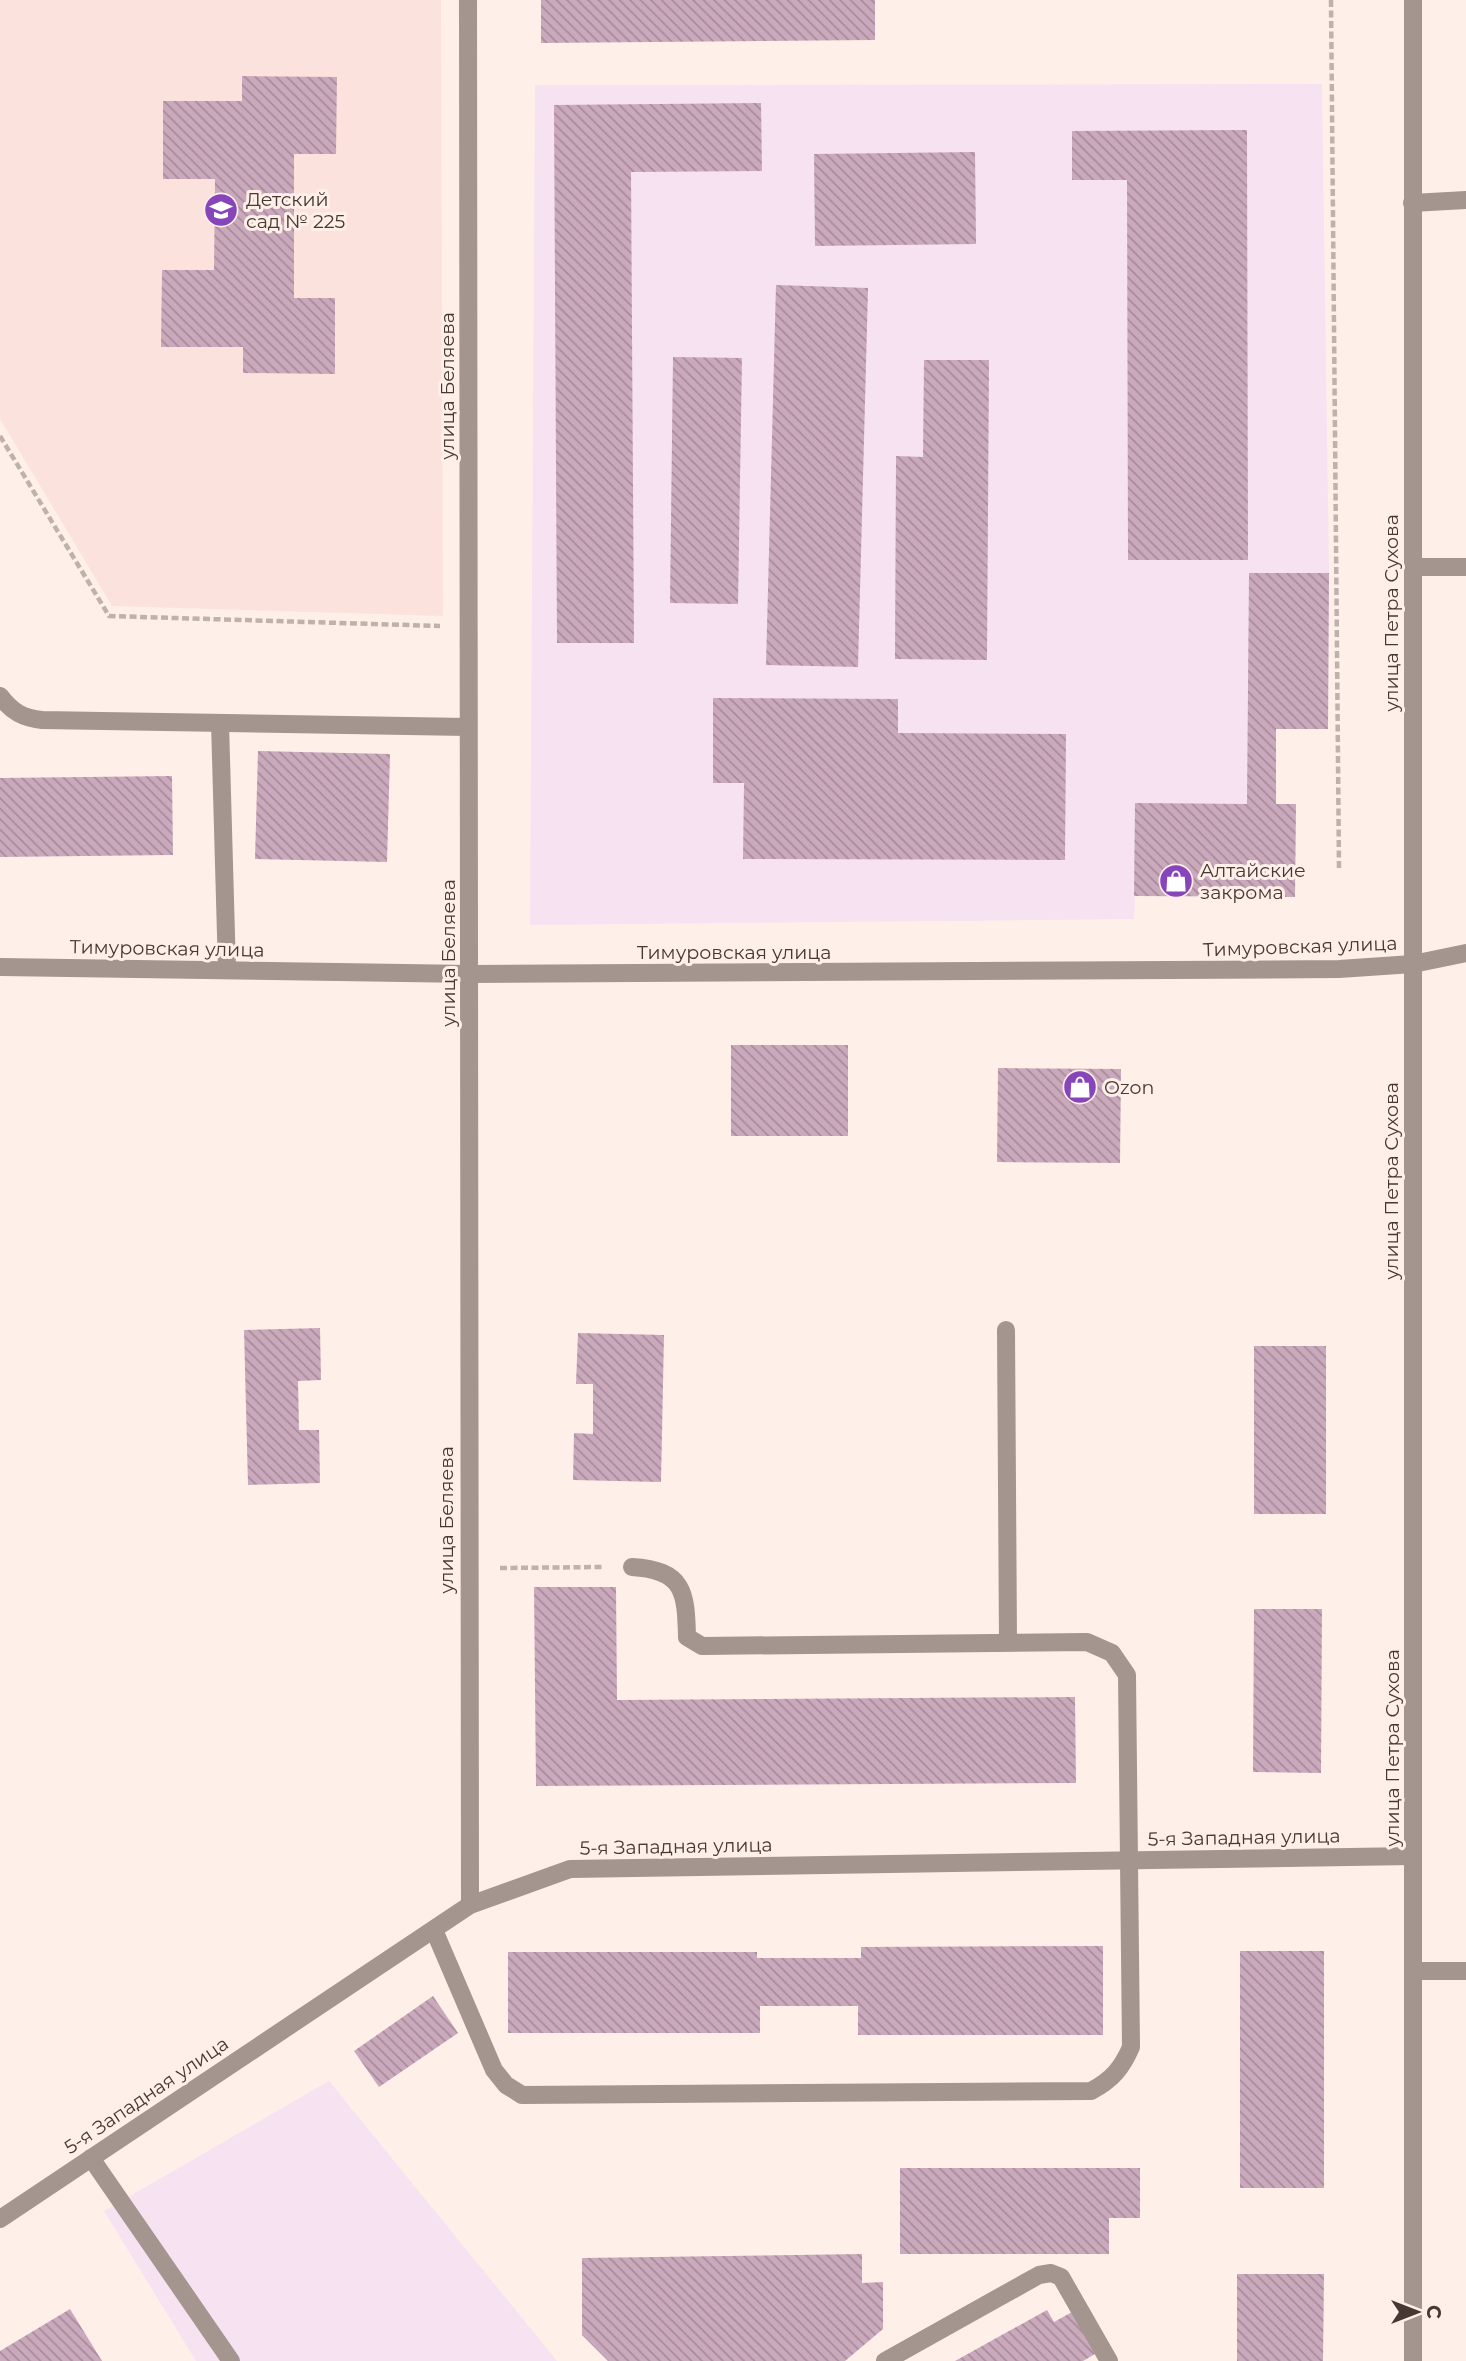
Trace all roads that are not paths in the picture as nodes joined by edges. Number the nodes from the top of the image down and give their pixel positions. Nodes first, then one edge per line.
1 (468, 0) edge
2 (1413, 0) edge
3 (1466, 200) edge
4 (1412, 202) junction
5 (1412, 567) junction
6 (1466, 567) edge
7 (0, 696) edge
8 (220, 723) junction
9 (468, 727) junction
10 (1466, 953) edge
11 (1413, 964) junction
12 (0, 967) edge
13 (226, 970) junction
14 (470, 974) junction
15 (1006, 1330) dead end
16 (632, 1567) road end
17 (1008, 1642) junction
18 (1413, 1856) junction
19 (1131, 1859) junction
20 (470, 1905) junction
21 (434, 1930) junction
22 (1413, 1971) junction
23 (1466, 1971) edge
24 (91, 2158) junction
25 (0, 2219) edge
26 (231, 2361) edge
27 (885, 2361) edge
28 (1109, 2361) edge
29 (1413, 2361) edge

1 - 9 street, улица Беляева
2 - 4 street, улица Петра Сухова
3 - 4 street
4 - 5 street, улица Петра Сухова
5 - 6 street
5 - 11 street, улица Петра Сухова
7 - 8 street
8 - 9 street
8 - 13 street
9 - 14 street, улица Беляева
10 - 11 street, Тимуровская улица
11 - 14 street, Тимуровская улица
11 - 18 street, улица Петра Сухова
12 - 13 street, Тимуровская улица
13 - 14 street, Тимуровская улица
14 - 20 street, улица Беляева
15 - 17 street
16 - 17 street
17 - 19 street
18 - 19 street, 5-я Западная улица
18 - 22 street, улица Петра Сухова
19 - 20 street, 5-я Западная улица
19 - 21 street
20 - 21 street, 5-я Западная улица
21 - 24 street, 5-я Западная улица
22 - 23 street
22 - 29 street, улица Петра Сухова
24 - 25 street, 5-я Западная улица
24 - 26 street
27 - 28 street

